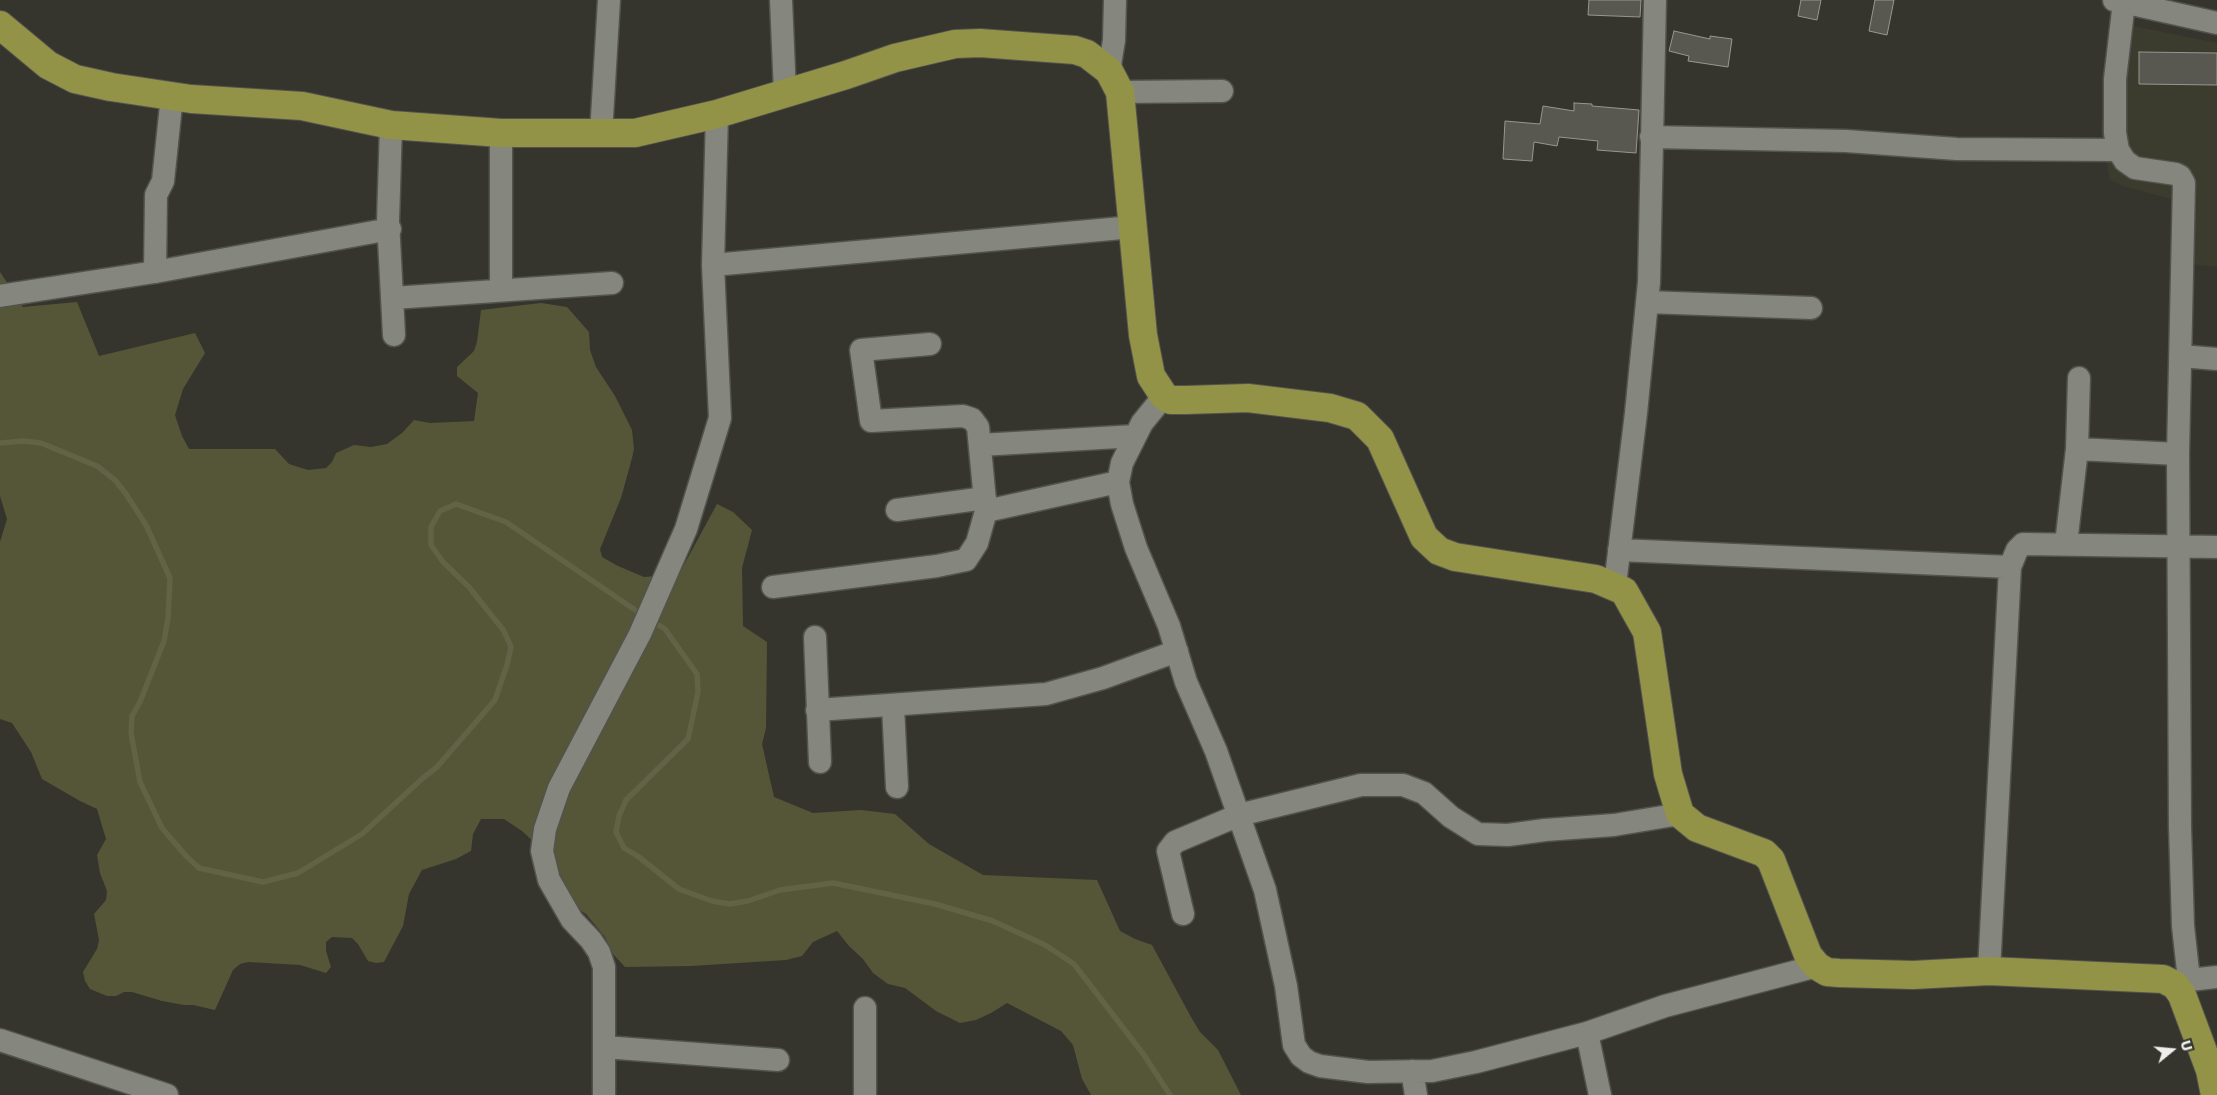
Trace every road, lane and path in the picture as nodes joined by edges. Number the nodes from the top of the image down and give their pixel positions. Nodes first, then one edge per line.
1 (609, 0) edge
2 (781, 0) edge
3 (1115, 0) edge
4 (1655, 0) edge
5 (2119, 1) edge
6 (2217, 23) edge
7 (0, 25) edge
8 (1114, 81) junction
9 (1222, 91) dead end
10 (785, 93) junction
11 (172, 96) junction
12 (717, 114) junction
13 (391, 125) junction
14 (501, 133) junction
15 (601, 134) junction
16 (1651, 137) junction
17 (2118, 150) junction
18 (1133, 227) junction
19 (390, 229) junction
20 (713, 265) junction
21 (155, 272) junction
22 (612, 283) dead end
23 (501, 289) junction
24 (0, 296) edge
25 (393, 298) junction
26 (1646, 302) junction
27 (1811, 308) dead end
28 (394, 335) dead end
29 (930, 344) dead end
30 (2181, 356) junction
31 (2217, 359) edge
32 (2079, 378) dead end
33 (1164, 396) junction
34 (1135, 436) junction
35 (980, 446) junction
36 (2078, 449) junction
37 (2178, 454) junction
38 (1118, 482) junction
39 (986, 505) junction
40 (898, 510) dead end
41 (2066, 544) junction
42 (2179, 546) junction
43 (2217, 547) edge
44 (1620, 550) junction
45 (2010, 567) junction
46 (1615, 585) junction
47 (773, 587) dead end
48 (815, 637) dead end
49 (1178, 651) junction
50 (893, 706) junction
51 (818, 710) junction
52 (820, 762) dead end
53 (897, 787) dead end
54 (1680, 814) junction
55 (1239, 815) junction
56 (1183, 914) dead end
57 (1817, 966) junction
58 (1988, 971) junction
59 (2217, 977) edge
60 (2182, 982) junction
61 (865, 1008) dead end
62 (1587, 1033) junction
63 (0, 1040) edge
64 (604, 1047) junction
65 (778, 1060) dead end
66 (1412, 1071) junction
67 (155, 1093) edge
68 (604, 1095) edge
69 (865, 1095) edge
70 (1416, 1095) edge
71 (1600, 1095) edge
72 (2215, 1095) edge

1 - 15 street
2 - 10 street
3 - 8 street
4 - 16 street
5 - 6 street
5 - 17 street
7 - 11 main road
8 - 9 street
8 - 10 main road
8 - 18 main road
10 - 12 main road
11 - 13 main road
11 - 21 street
12 - 15 main road
12 - 20 street
13 - 14 main road
13 - 19 street
14 - 15 main road
14 - 23 street
16 - 17 street
16 - 26 street
17 - 30 street
18 - 20 street
18 - 33 main road
19 - 21 street
19 - 25 street
20 - 64 street
21 - 24 street
22 - 23 street
23 - 25 street
25 - 28 street
26 - 27 street
26 - 44 street
29 - 35 street
30 - 31 street
30 - 37 street
32 - 36 street
33 - 34 street
33 - 46 main road
34 - 35 street
34 - 38 street
35 - 39 street
36 - 37 street
36 - 41 street
37 - 42 street
38 - 39 street
38 - 49 street
39 - 40 street
39 - 47 street
41 - 42 street
41 - 45 street
42 - 43 street
42 - 60 street
44 - 45 street
44 - 46 street
45 - 58 street
46 - 54 main road
48 - 51 street
49 - 50 street
49 - 55 street
50 - 51 street
50 - 53 street
51 - 52 street
54 - 55 street
54 - 57 main road
55 - 56 street
55 - 66 street
57 - 58 main road
57 - 62 street
58 - 60 main road
59 - 60 street
60 - 72 main road
61 - 69 street
62 - 66 street
62 - 71 street
63 - 67 street
64 - 65 street
64 - 68 street
66 - 70 street

